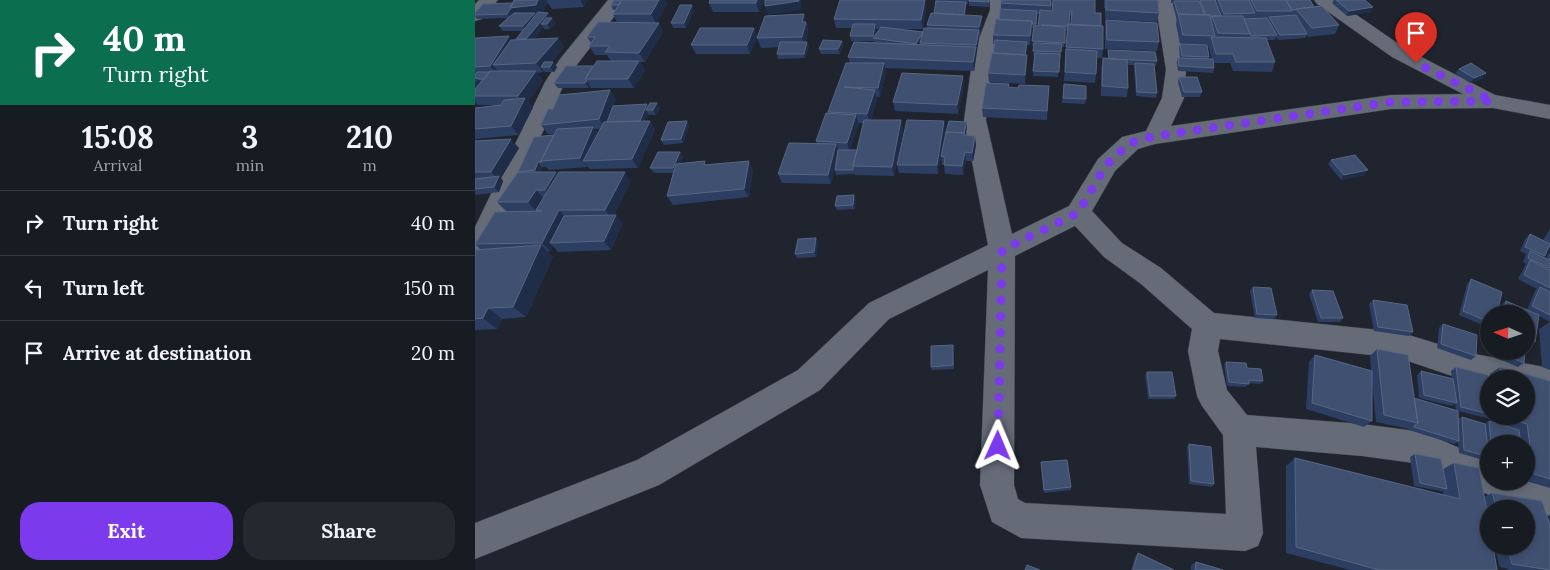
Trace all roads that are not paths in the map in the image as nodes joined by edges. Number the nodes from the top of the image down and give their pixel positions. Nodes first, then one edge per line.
1 (489, 0) edge
2 (618, 0) edge
3 (999, 0) edge
4 (1164, 0) edge
5 (1323, 0) edge
6 (475, 15) edge
7 (1493, 101) junction
8 (1550, 112) edge
9 (1155, 136) junction
10 (1078, 213) junction
11 (1002, 250) junction
12 (475, 255) edge
13 (1207, 325) junction
14 (1550, 382) edge
15 (1239, 430) junction
16 (1480, 474) edge
17 (1524, 490) edge
18 (1550, 499) edge
19 (475, 541) edge

1 - 6 street
2 - 12 street
3 - 11 street
4 - 9 street
5 - 7 street
7 - 8 street
7 - 9 street
9 - 10 street
10 - 11 street
10 - 13 street
11 - 15 street
11 - 19 street
13 - 14 street
13 - 15 street
15 - 16 street
17 - 18 street

